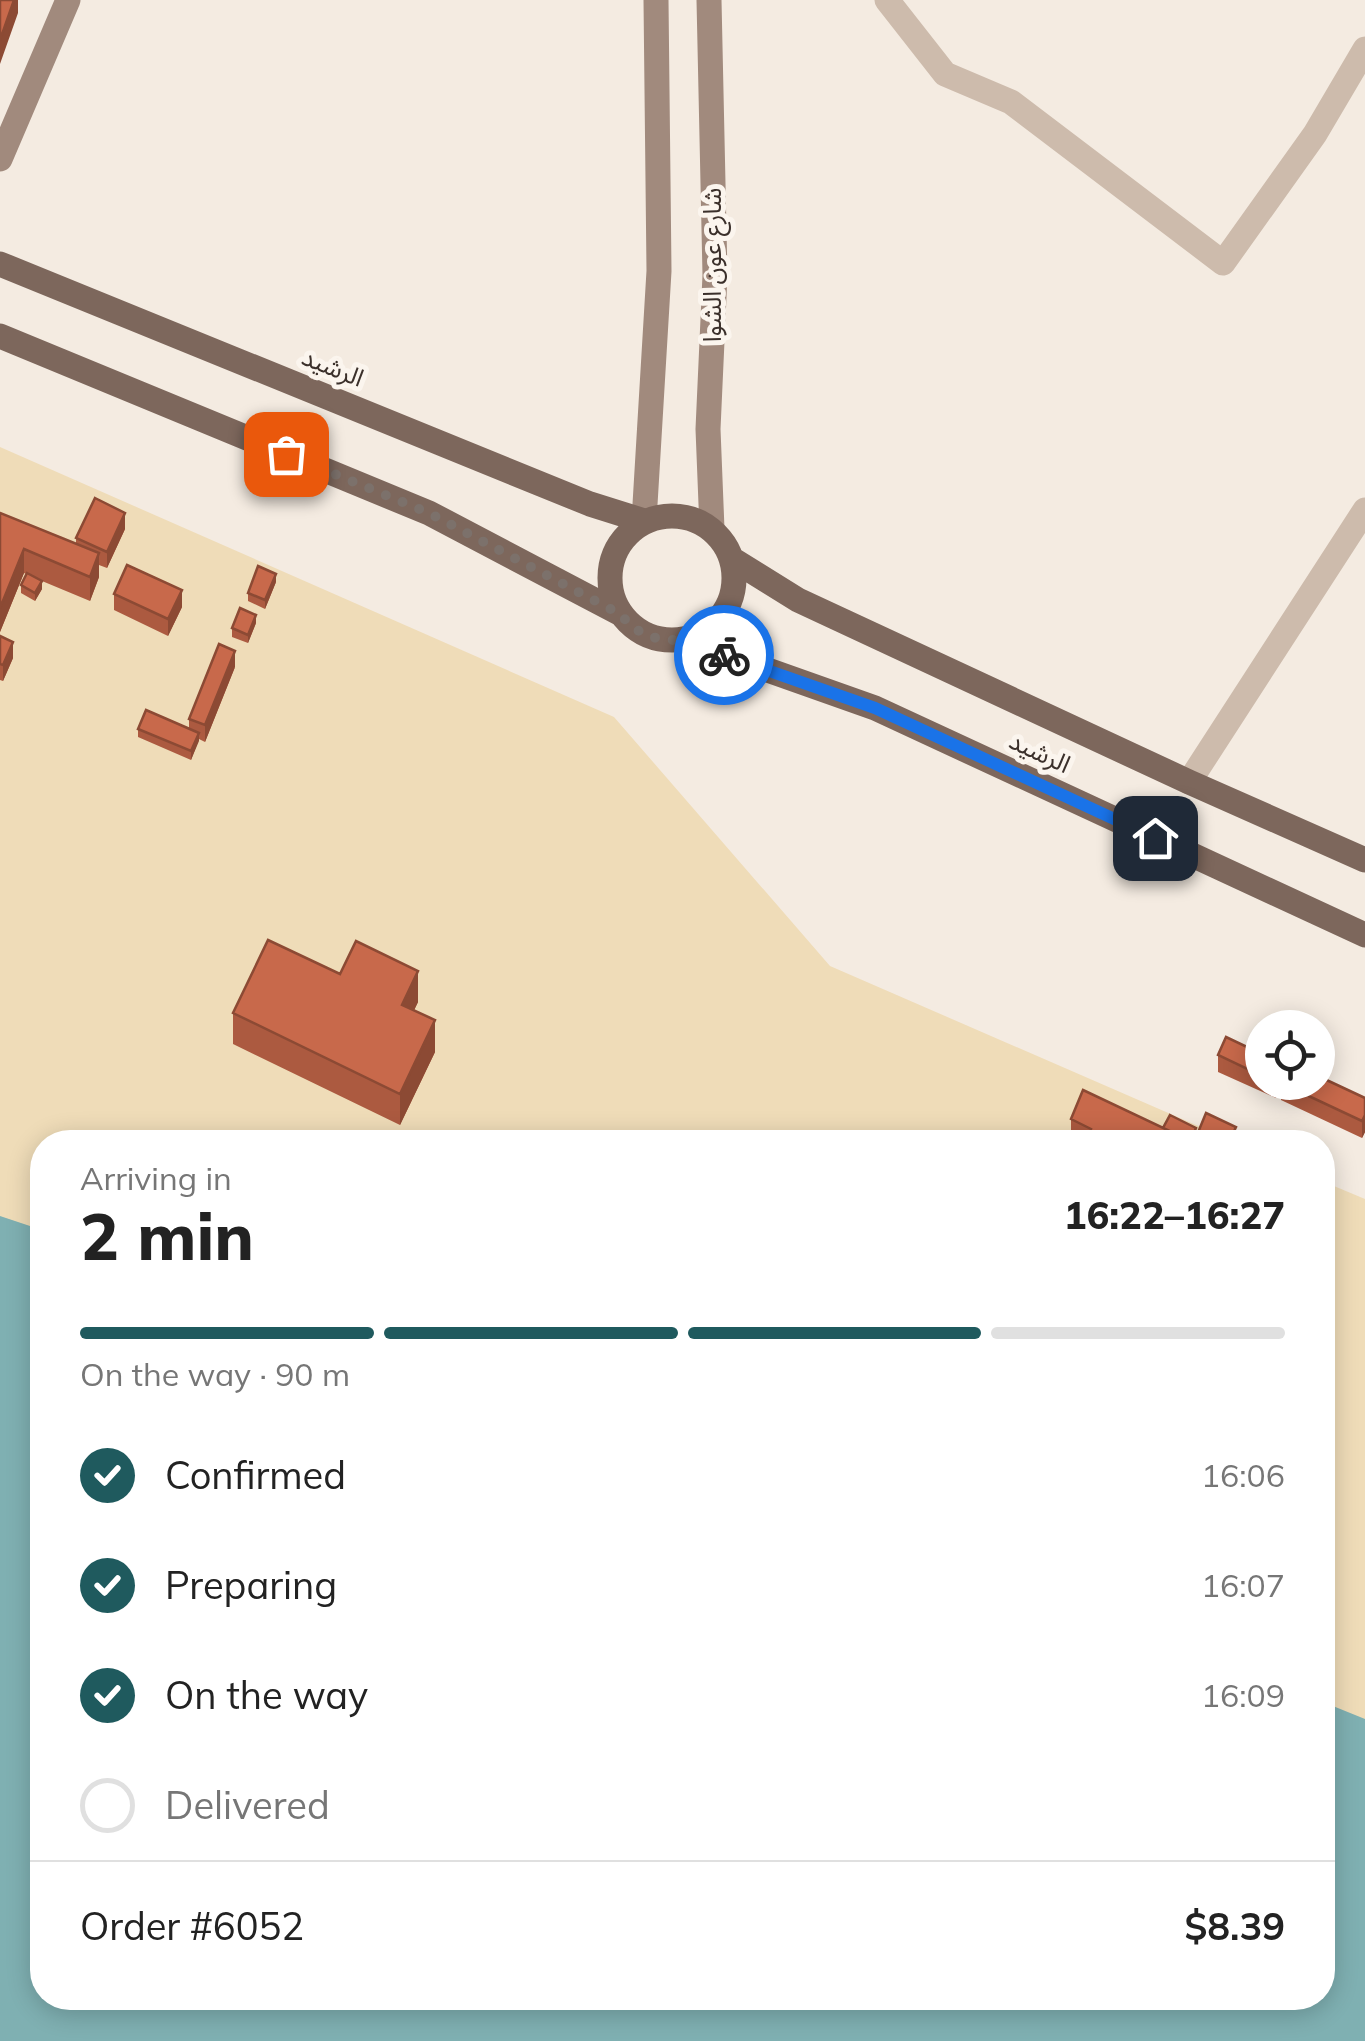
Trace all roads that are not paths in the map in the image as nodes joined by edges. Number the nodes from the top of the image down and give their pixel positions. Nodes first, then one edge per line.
1 (68, 0) edge
2 (656, 0) edge
3 (709, 0) edge
4 (887, 0) edge
5 (1365, 49) edge
6 (0, 159) edge
7 (0, 264) edge
8 (0, 336) edge
9 (1365, 510) edge
10 (644, 521) junction
11 (712, 529) junction
12 (732, 558) junction
13 (620, 614) junction
14 (683, 640) junction
15 (1189, 782) junction
16 (1365, 860) edge
17 (1365, 935) edge

1 - 6 main road
2 - 10 main road, شارع عون الشوا
3 - 11 main road, شارع عون الشوا
4 - 5 street
7 - 10 main road, الرشيد
8 - 13 main road
9 - 15 street
10 - 11 main road
10 - 13 main road
11 - 12 main road
12 - 14 main road
12 - 15 main road, الرشيد
13 - 14 main road
14 - 17 main road, الرشيد
15 - 16 main road, الرشيد

